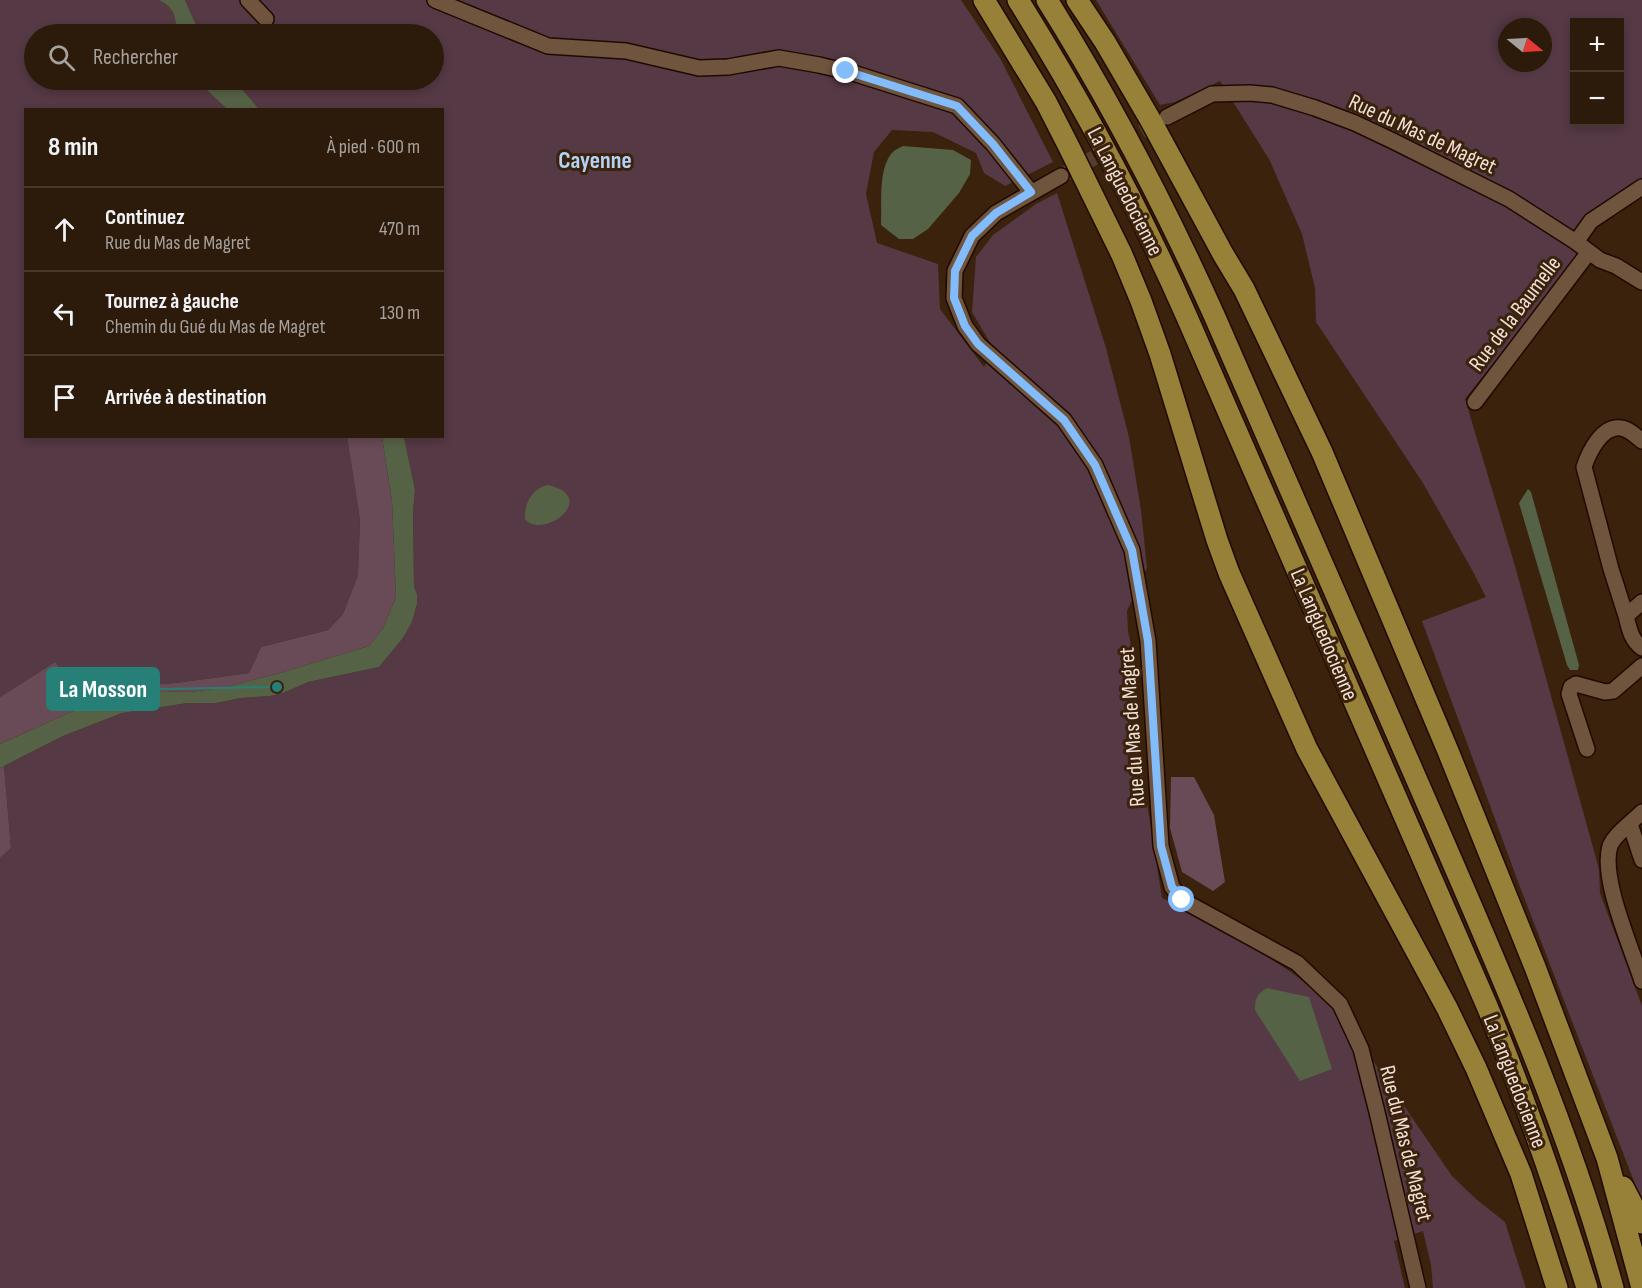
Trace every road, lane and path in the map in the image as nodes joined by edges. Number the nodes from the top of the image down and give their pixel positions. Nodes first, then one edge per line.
1 (248, 0) edge
2 (435, 0) edge
3 (984, 0) edge
4 (1018, 0) edge
5 (1047, 0) edge
6 (1077, 0) edge
7 (266, 19) dead end
8 (1167, 117) tunnel mouth
9 (1061, 176) tunnel mouth
10 (1642, 187) edge
11 (1031, 192) junction
12 (1576, 242) junction
13 (1589, 252) junction
14 (1642, 282) edge
15 (1475, 402) dead end
16 (1642, 441) edge
17 (1642, 602) edge
18 (1626, 616) junction
19 (1642, 648) edge
20 (1642, 666) edge
21 (1587, 749) dead end
22 (1642, 812) edge
23 (1630, 824) junction
24 (1642, 860) edge
25 (1642, 981) edge
26 (1607, 1158) junction
27 (1642, 1224) edge
28 (1418, 1288) edge
29 (1557, 1288) edge
30 (1587, 1288) edge
31 (1613, 1288) edge
32 (1642, 1288) edge

1 - 7 street
2 - 11 street
3 - 29 highway
4 - 30 highway, La Languedocienne
5 - 31 highway, La Languedocienne
6 - 26 highway
8 - 12 street, Rue du Mas de Magret
9 - 11 street, Rue du Mas de Magret
10 - 12 street
11 - 28 street, Rue du Mas de Magret
12 - 13 street, Rue du Mas de Magret
13 - 14 street, Rue du Mas de Magret
13 - 15 street, Rue de la Baumelle
16 - 18 street
17 - 18 street
18 - 19 street
20 - 21 street
22 - 23 street
23 - 24 street
23 - 25 street
26 - 27 highway
26 - 32 highway

